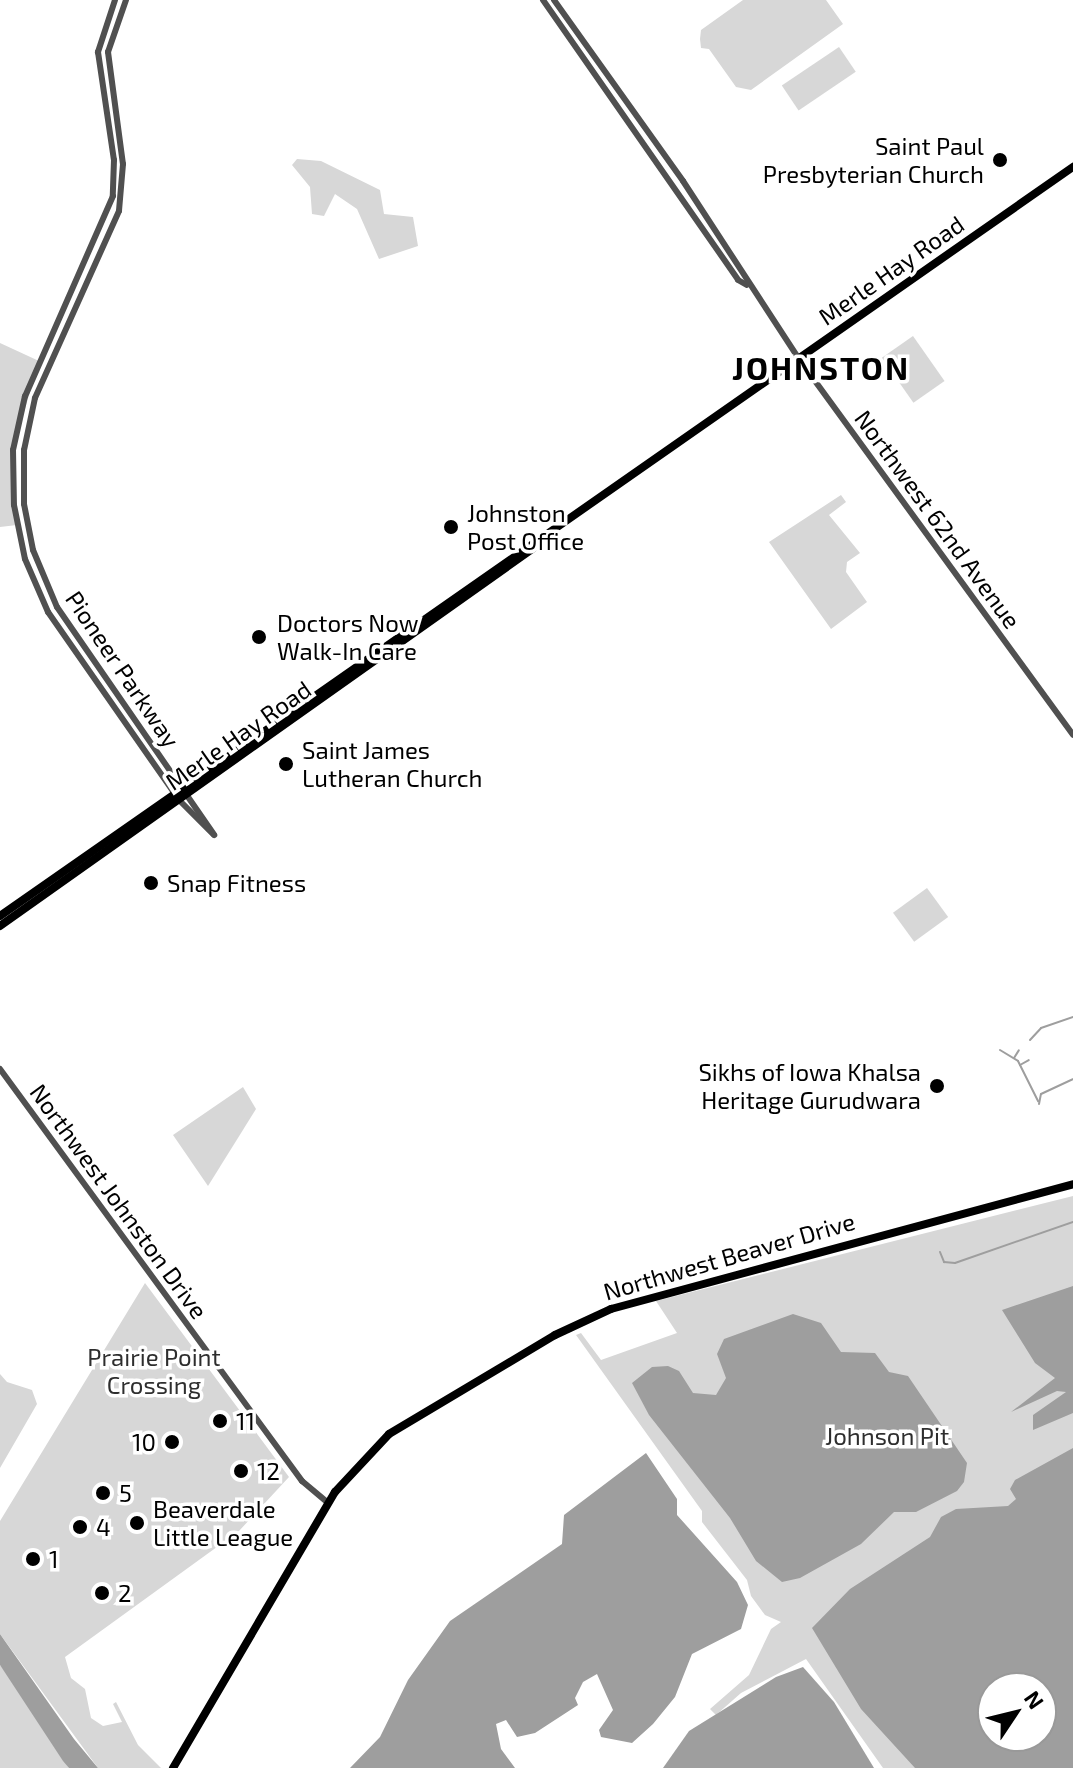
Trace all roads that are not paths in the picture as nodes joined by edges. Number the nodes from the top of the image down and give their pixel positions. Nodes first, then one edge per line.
1 (115, 0) edge
2 (126, 0) edge
3 (543, 0) edge
4 (554, 0) edge
5 (1073, 167) edge
6 (747, 285) junction
7 (799, 359) junction
8 (1073, 735) edge
9 (180, 794) junction
10 (0, 916) edge
11 (0, 926) edge
12 (0, 1069) edge
13 (1073, 1184) edge
14 (328, 1503) junction
15 (173, 1768) edge

1 - 9 street, Pioneer Parkway
2 - 9 street, Pioneer Parkway
3 - 6 street, Northwest 62nd Avenue
4 - 6 street, Northwest 62nd Avenue
5 - 7 main road, Merle Hay Road
6 - 7 street, Northwest 62nd Avenue
7 - 8 street, Northwest 62nd Avenue
7 - 9 main road, Merle Hay Road
9 - 9 street, Pioneer Parkway
9 - 10 main road, Merle Hay Road
9 - 11 main road, Merle Hay Road
12 - 14 street, Northwest Johnston Drive
13 - 14 main road, Northwest Beaver Drive
14 - 15 main road, Northwest Beaver Drive

